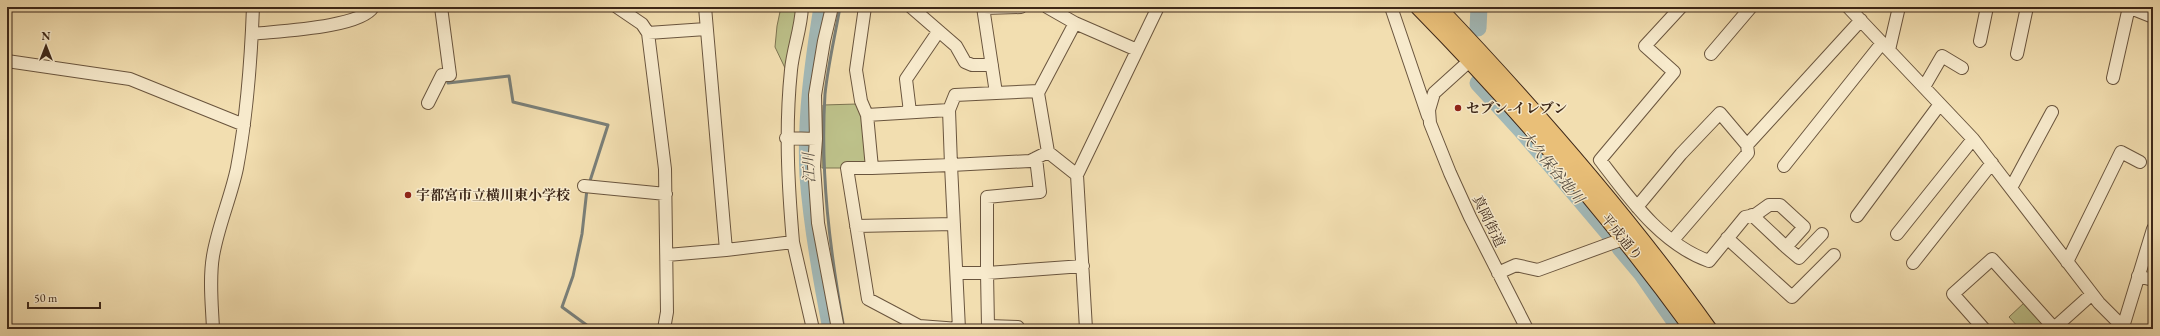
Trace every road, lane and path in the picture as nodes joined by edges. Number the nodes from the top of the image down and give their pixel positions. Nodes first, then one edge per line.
1 (252, 7) edge
2 (373, 7) edge
3 (441, 7) edge
4 (617, 7) edge
5 (705, 7) edge
6 (802, 7) edge
7 (832, 7) edge
8 (865, 7) edge
9 (911, 7) edge
10 (1021, 7) edge
11 (1047, 7) edge
12 (1158, 7) edge
13 (1390, 7) edge
14 (1418, 7) edge
15 (1438, 7) edge
16 (1681, 7) edge
17 (1751, 7) edge
18 (1848, 7) edge
19 (1899, 7) edge
20 (1986, 7) edge
21 (2027, 7) edge
22 (984, 8) edge
23 (2131, 8) edge
24 (2153, 17) edge
25 (1861, 20) junction
26 (1075, 23) junction
27 (706, 29) junction
28 (938, 32) junction
29 (648, 33) junction
30 (252, 34) junction
31 (1980, 41) dead end
32 (1886, 47) junction
33 (1138, 50) junction
34 (1711, 54) dead end
35 (2017, 54) dead end
36 (1475, 56) junction
37 (7, 61) edge
38 (992, 65) junction
39 (1962, 68) dead end
40 (2113, 78) dead end
41 (1924, 87) junction
42 (1039, 91) junction
43 (996, 93) junction
44 (428, 103) dead end
45 (1940, 104) junction
46 (949, 110) junction
47 (910, 112) junction
48 (2052, 112) dead end
49 (867, 115) junction
50 (1430, 123) junction
51 (244, 125) junction
52 (786, 138) junction
53 (816, 139) junction
54 (1973, 139) junction
55 (1747, 145) junction
56 (1048, 152) junction
57 (1036, 158) junction
58 (2140, 162) dead end
59 (1992, 164) junction
60 (951, 165) junction
61 (1784, 166) dead end
62 (872, 168) junction
63 (1077, 175) junction
64 (584, 186) dead end
65 (2011, 188) junction
66 (666, 194) junction
67 (1637, 207) junction
68 (1752, 215) junction
69 (1857, 216) dead end
70 (954, 224) junction
71 (1641, 224) junction
72 (856, 226) junction
73 (2153, 229) edge
74 (1822, 234) dead end
75 (1898, 234) dead end
76 (1727, 238) junction
77 (1623, 239) junction
78 (1673, 240) junction
79 (793, 242) junction
80 (1786, 247) junction
81 (726, 250) junction
82 (667, 255) junction
83 (1834, 255) dead end
84 (2067, 262) junction
85 (1914, 263) dead end
86 (1083, 266) junction
87 (987, 272) junction
88 (957, 273) junction
89 (1498, 273) junction
90 (2138, 276) junction
91 (2153, 280) edge
92 (2092, 294) junction
93 (1018, 327) dead end
94 (2053, 328) edge
95 (2124, 328) edge
96 (213, 329) edge
97 (664, 329) edge
98 (813, 329) edge
99 (838, 329) edge
100 (1086, 329) edge
101 (1527, 329) edge
102 (1692, 329) edge
103 (1709, 329) edge
104 (1984, 329) edge

1 - 30 street
2 - 30 street
3 - 44 street
4 - 29 street
5 - 27 street
6 - 52 street
7 - 53 street
8 - 49 street
9 - 28 street
10 - 22 street
11 - 26 street
12 - 33 street
13 - 50 street, 真岡街道
14 - 36 main road, 平成通り
15 - 36 main road, 平成通り
16 - 67 street
17 - 34 street
18 - 25 street
19 - 32 street
20 - 31 street
21 - 35 street
22 - 38 street
23 - 24 street
23 - 40 street
25 - 32 street
25 - 55 street
26 - 33 street
26 - 42 street
27 - 29 street
27 - 81 street
28 - 38 street
28 - 47 street
29 - 66 street
30 - 51 street
32 - 41 street
32 - 61 street
33 - 63 street
36 - 50 street, 真岡街道
36 - 71 main road, 平成通り
36 - 77 main road, 平成通り
37 - 51 street
38 - 43 street
39 - 41 street
41 - 45 street
42 - 43 street
42 - 56 street
43 - 46 street
45 - 54 street
45 - 69 street
46 - 47 street
46 - 60 street
47 - 49 street
48 - 65 street
49 - 62 street
50 - 89 street, 真岡街道
51 - 96 street
52 - 53 street
52 - 79 street
53 - 99 street
54 - 59 street
54 - 75 street
55 - 67 street
55 - 78 street
56 - 57 street
56 - 63 street
57 - 60 street
57 - 87 street
58 - 84 street
59 - 65 street
59 - 85 street
60 - 62 street
60 - 70 street
62 - 72 street
63 - 86 street
64 - 66 street
65 - 84 street
66 - 82 street
67 - 71 street
68 - 76 street
68 - 80 street
68 - 80 street
70 - 72 street
70 - 88 street
71 - 77 street
71 - 78 street
71 - 103 main road, 平成通り
72 - 88 street
73 - 90 street
74 - 80 street
76 - 78 street
76 - 83 street
77 - 89 street
77 - 102 main road, 平成通り
79 - 81 street
79 - 98 street
81 - 82 street
82 - 97 street
84 - 92 street
86 - 87 street
86 - 100 street
87 - 88 street
87 - 93 street
89 - 101 street, 真岡街道
90 - 91 street
90 - 95 street
92 - 94 street
92 - 95 street
94 - 104 street

